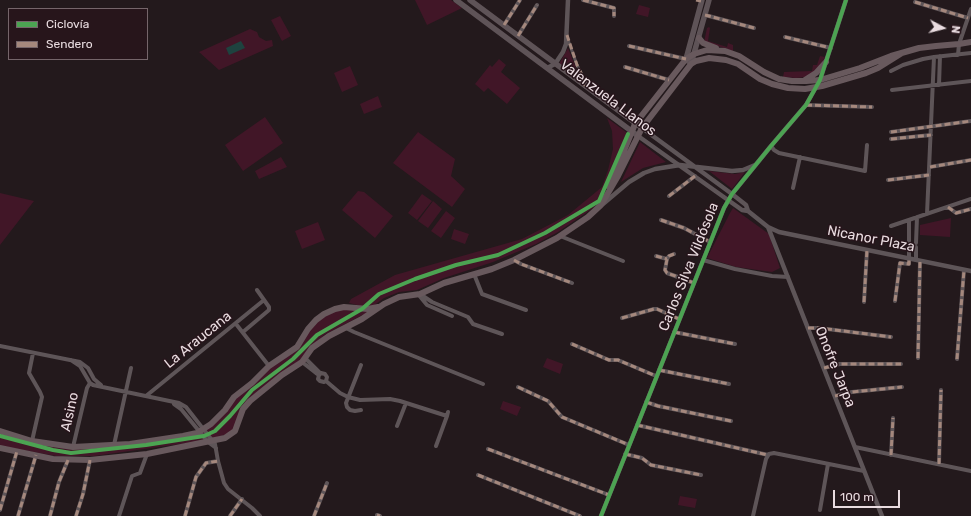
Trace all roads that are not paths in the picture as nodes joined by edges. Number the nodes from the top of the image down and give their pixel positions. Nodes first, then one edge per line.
1 (456, 0) edge
2 (471, 0) edge
3 (520, 0) edge
4 (568, 0) edge
5 (583, 0) edge
6 (700, 0) edge
7 (710, 0) edge
8 (846, 0) edge
9 (915, 2) dead end
10 (537, 5) dead end
11 (971, 9) edge
12 (705, 15) junction
13 (614, 16) dead end
14 (968, 18) junction
15 (504, 26) junction
16 (754, 28) dead end
17 (567, 35) junction
18 (518, 36) junction
19 (784, 37) dead end
20 (699, 38) junction
21 (971, 42) edge
22 (959, 44) junction
23 (629, 46) dead end
24 (830, 48) junction
25 (725, 51) junction
26 (902, 53) junction
27 (971, 53) edge
28 (694, 54) junction
29 (958, 55) junction
30 (940, 56) junction
31 (934, 57) junction
32 (686, 59) junction
33 (826, 62) junction
34 (555, 64) junction
35 (691, 64) junction
36 (625, 67) dead end
37 (547, 68) junction
38 (891, 71) dead end
39 (668, 80) junction
40 (820, 80) junction
41 (971, 81) edge
42 (802, 82) junction
43 (939, 85) junction
44 (584, 86) junction
45 (933, 86) junction
46 (817, 87) junction
47 (892, 90) dead end
48 (806, 105) junction
49 (872, 108) dead end
50 (971, 121) edge
51 (635, 124) junction
52 (931, 126) junction
53 (642, 128) junction
54 (632, 132) junction
55 (891, 132) dead end
56 (931, 135) junction
57 (638, 136) junction
58 (891, 139) dead end
59 (867, 144) dead end
60 (771, 146) junction
61 (800, 157) junction
62 (971, 160) edge
63 (756, 164) junction
64 (680, 165) junction
65 (694, 167) junction
66 (930, 167) junction
67 (929, 175) junction
68 (696, 176) junction
69 (888, 180) dead end
70 (793, 188) dead end
71 (732, 194) junction
72 (669, 196) dead end
73 (971, 199) edge
74 (728, 200) junction
75 (601, 205) junction
76 (948, 207) junction
77 (971, 209) edge
78 (748, 211) junction
79 (927, 214) junction
80 (917, 218) junction
81 (661, 220) dead end
82 (910, 220) junction
83 (891, 226) dead end
84 (768, 227) junction
85 (560, 236) junction
86 (710, 242) junction
87 (867, 250) junction
88 (674, 254) dead end
89 (656, 256) dead end
90 (900, 256) junction
91 (909, 258) junction
92 (667, 259) junction
93 (514, 260) junction
94 (623, 260) dead end
95 (703, 260) junction
96 (918, 260) junction
97 (900, 263) junction
98 (964, 270) junction
99 (971, 271) edge
100 (474, 274) junction
101 (788, 277) junction
102 (572, 283) dead end
103 (694, 283) junction
104 (256, 290) dead end
105 (419, 294) junction
106 (264, 300) junction
107 (895, 301) dead end
108 (864, 302) dead end
109 (384, 304) junction
110 (362, 309) junction
111 (526, 310) dead end
112 (452, 316) dead end
113 (622, 318) dead end
114 (362, 319) junction
115 (679, 319) junction
116 (236, 324) junction
117 (346, 328) junction
118 (808, 328) junction
119 (243, 332) junction
120 (674, 332) junction
121 (502, 334) dead end
122 (891, 336) dead end
123 (572, 344) dead end
124 (735, 344) dead end
125 (0, 346) edge
126 (33, 352) junction
127 (918, 358) dead end
128 (957, 359) dead end
129 (71, 360) junction
130 (303, 360) junction
131 (901, 364) dead end
132 (361, 365) dead end
133 (269, 366) junction
134 (131, 368) dead end
135 (824, 368) junction
136 (659, 370) junction
137 (656, 376) junction
138 (90, 383) junction
139 (483, 384) dead end
140 (729, 384) dead end
141 (104, 387) junction
142 (518, 387) dead end
143 (902, 387) dead end
144 (941, 390) dead end
145 (126, 392) junction
146 (146, 396) junction
147 (835, 396) junction
148 (348, 397) junction
149 (646, 402) junction
150 (406, 403) junction
151 (361, 410) dead end
152 (893, 418) dead end
153 (730, 421) dead end
154 (637, 425) junction
155 (397, 426) dead end
156 (202, 430) junction
157 (0, 431) edge
158 (32, 441) junction
159 (211, 442) junction
160 (114, 445) junction
161 (629, 445) junction
162 (436, 446) dead end
163 (855, 447) junction
164 (0, 448) edge
165 (73, 448) junction
166 (488, 449) dead end
167 (17, 451) junction
168 (147, 454) junction
169 (625, 454) junction
170 (769, 454) junction
171 (891, 455) junction
172 (36, 456) junction
173 (68, 460) junction
174 (90, 460) junction
175 (218, 461) junction
176 (828, 464) junction
177 (939, 464) junction
178 (864, 471) junction
179 (971, 471) edge
180 (478, 475) dead end
181 (701, 475) dead end
182 (326, 484) dead end
183 (609, 495) junction
184 (242, 499) junction
185 (0, 510) edge
186 (820, 510) dead end
187 (18, 516) edge
188 (50, 516) edge
189 (76, 516) edge
190 (119, 516) edge
191 (185, 516) edge
192 (230, 516) edge
193 (260, 516) edge
194 (314, 516) edge
195 (580, 516) edge
196 (601, 516) edge
197 (752, 516) edge
198 (882, 516) edge

1 - 37 main road, Valenzuela Llanos
2 - 15 main road, Valenzuela Llanos
3 - 15 street
4 - 17 street
5 - 13 street
6 - 32 main road
7 - 12 main road
8 - 24 street, Carlos Silva Vildósola
9 - 14 street
10 - 18 street
11 - 14 street
12 - 16 street
12 - 20 main road
14 - 22 street
15 - 18 main road, Valenzuela Llanos
17 - 34 street
17 - 44 street
18 - 34 main road, Valenzuela Llanos
19 - 24 street
20 - 25 main road
20 - 28 main road
21 - 22 main road
22 - 26 main road
22 - 29 street
23 - 32 street
24 - 33 street, Carlos Silva Vildósola
25 - 28 main road
25 - 42 main road
26 - 40 main road
26 - 46 main road
27 - 29 street
28 - 32 main road
28 - 35 main road
29 - 30 street
30 - 31 street
30 - 43 street
31 - 38 street
31 - 45 street
32 - 35 main road
32 - 39 main road
33 - 40 street, Carlos Silva Vildósola
33 - 42 main road
34 - 37 street
34 - 44 main road, Valenzuela Llanos
35 - 46 main road
35 - 53 main road
36 - 39 street
37 - 54 main road, Valenzuela Llanos
39 - 51 main road
40 - 42 main road
40 - 46 street, Carlos Silva Vildósola
41 - 43 street
43 - 45 street
44 - 51 main road, Valenzuela Llanos
45 - 47 street
45 - 52 street
46 - 48 street, Carlos Silva Vildósola
48 - 49 street
48 - 60 street, Carlos Silva Vildósola
50 - 52 street
51 - 53 main road, Valenzuela Llanos
51 - 54 main road
52 - 55 street
52 - 56 street
53 - 57 main road
53 - 65 street, Valenzuela Llanos
54 - 57 main road, Valenzuela Llanos
54 - 75 main road
56 - 58 street
56 - 66 street
57 - 64 street, Valenzuela Llanos
57 - 75 main road
59 - 61 street
60 - 61 street
60 - 63 street, Carlos Silva Vildósola
61 - 70 street
62 - 66 street
63 - 65 street
63 - 71 street, Carlos Silva Vildósola
64 - 65 street
64 - 68 street, Valenzuela Llanos
64 - 75 street
65 - 71 street, Valenzuela Llanos
66 - 67 street
67 - 69 street
67 - 79 street
68 - 72 street
68 - 74 street, Valenzuela Llanos
71 - 74 street, Carlos Silva Vildósola
71 - 78 street, Valenzuela Llanos
73 - 76 street
74 - 78 street, Valenzuela Llanos
74 - 86 street, Carlos Silva Vildósola
75 - 85 main road
76 - 77 street
76 - 79 street
78 - 84 street, Valenzuela Llanos
79 - 80 street
80 - 82 street
80 - 96 street
81 - 86 street
82 - 83 street
82 - 91 street
84 - 87 street, Nicanor Plaza
84 - 101 street, Onofre Jarpa
85 - 93 main road
85 - 94 street
86 - 95 street, Carlos Silva Vildósola
87 - 90 street, Nicanor Plaza
87 - 108 street
88 - 92 street
89 - 92 street
90 - 91 street, Nicanor Plaza
90 - 97 street
91 - 96 street, Nicanor Plaza
91 - 97 street
92 - 103 street
93 - 100 main road
93 - 102 street
95 - 101 street
95 - 103 street, Carlos Silva Vildósola
96 - 98 street, Nicanor Plaza
96 - 127 street
97 - 107 street
98 - 99 street, Nicanor Plaza
98 - 128 street
100 - 105 main road
100 - 111 street
101 - 118 street, Onofre Jarpa
103 - 115 street, Carlos Silva Vildósola
104 - 106 street
105 - 109 main road
105 - 112 street
105 - 121 street
106 - 116 street, La Araucana
106 - 119 street, La Araucana
109 - 110 main road
109 - 114 main road
110 - 114 main road
110 - 133 main road
113 - 115 street
114 - 117 main road
115 - 120 street, Carlos Silva Vildósola
116 - 119 street
116 - 146 street, La Araucana
117 - 130 main road
117 - 139 street
118 - 122 street
118 - 135 street, Onofre Jarpa
119 - 133 street
120 - 124 street
120 - 136 street, Carlos Silva Vildósola
123 - 137 street
125 - 126 street
126 - 129 street
126 - 158 street
129 - 138 street
129 - 141 street
130 - 148 street
130 - 159 main road
131 - 135 street
132 - 148 street
133 - 156 main road
134 - 145 street
135 - 147 street, Onofre Jarpa
136 - 137 street, Carlos Silva Vildósola
136 - 140 street
137 - 149 street, Carlos Silva Vildósola
138 - 141 street
138 - 165 street, Alsino
141 - 145 street
142 - 161 street
143 - 147 street
144 - 177 street
145 - 146 street
145 - 160 street
146 - 156 street
147 - 163 street, Onofre Jarpa
148 - 150 street
148 - 151 street
149 - 153 street
149 - 154 street, Carlos Silva Vildósola
150 - 155 street
150 - 162 street
152 - 171 street
154 - 161 street, Carlos Silva Vildósola
154 - 170 street
156 - 159 street
156 - 160 main road
157 - 158 main road
158 - 165 main road
159 - 168 main road
159 - 175 street
160 - 165 main road
161 - 169 street, Carlos Silva Vildósola
163 - 171 street
163 - 178 street, Onofre Jarpa
164 - 167 main road
166 - 183 street
167 - 172 main road
167 - 185 street
168 - 174 main road
168 - 190 street
169 - 181 street
169 - 183 street, Carlos Silva Vildósola
170 - 176 street
170 - 197 street
171 - 177 street
172 - 173 main road
172 - 187 street
173 - 174 main road
173 - 188 street
174 - 189 street
175 - 184 street
175 - 191 street
176 - 178 street
176 - 186 street
177 - 179 street
178 - 198 street, Onofre Jarpa
180 - 195 street
182 - 194 street
183 - 196 street, Carlos Silva Vildósola
184 - 192 street
184 - 193 street

